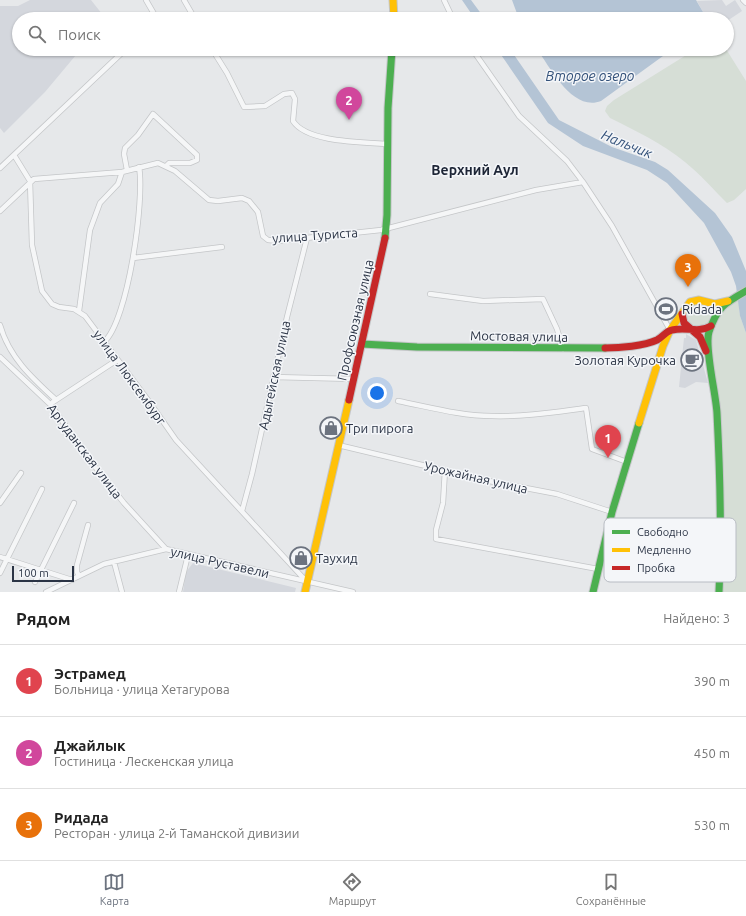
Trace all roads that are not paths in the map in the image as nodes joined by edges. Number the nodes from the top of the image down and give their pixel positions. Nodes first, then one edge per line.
1 (146, 0) edge
2 (184, 0) edge
3 (393, 0) edge
4 (444, 0) edge
5 (743, 0) edge
6 (746, 3) edge
7 (154, 12) edge
8 (191, 12) edge
9 (394, 12) edge
10 (450, 12) edge
11 (119, 56) edge
12 (216, 56) edge
13 (392, 56) edge
14 (477, 56) edge
15 (388, 144) junction
16 (14, 155) junction
17 (166, 166) junction
18 (139, 167) junction
19 (0, 168) edge
20 (127, 170) junction
21 (122, 172) junction
22 (30, 181) junction
23 (583, 182) junction
24 (0, 211) edge
25 (386, 227) junction
26 (307, 238) junction
27 (222, 248) dead end
28 (133, 258) junction
29 (746, 291) edge
30 (430, 294) dead end
31 (730, 300) junction
32 (708, 303) junction
33 (79, 311) junction
34 (682, 314) junction
35 (714, 318) junction
36 (0, 325) edge
37 (711, 326) junction
38 (670, 330) junction
39 (691, 330) junction
40 (104, 342) junction
41 (362, 344) junction
42 (563, 349) junction
43 (0, 357) edge
44 (709, 357) junction
45 (117, 360) junction
46 (273, 377) junction
47 (354, 379) junction
48 (55, 400) junction
49 (398, 401) dead end
50 (51, 405) junction
51 (338, 445) junction
52 (627, 462) junction
53 (446, 470) junction
54 (21, 473) dead end
55 (42, 489) dead end
56 (0, 503) edge
57 (74, 503) dead end
58 (242, 511) junction
59 (612, 512) junction
60 (611, 518) edge
61 (720, 518) edge
62 (88, 525) dead end
63 (604, 545) edge
64 (166, 549) junction
65 (188, 555) junction
66 (0, 557) edge
67 (7, 559) junction
68 (114, 562) junction
69 (598, 569) junction
70 (40, 570) junction
71 (0, 573) edge
72 (79, 576) junction
73 (72, 580) junction
74 (35, 582) dead end
75 (307, 582) junction
76 (720, 582) edge
77 (46, 592) edge
78 (122, 592) edge
79 (179, 592) edge
80 (305, 592) edge
81 (353, 592) edge
82 (593, 592) edge
83 (719, 592) edge

1 - 7 street
2 - 8 street
3 - 9 street
4 - 10 street
5 - 6 street
11 - 16 street
12 - 15 street
13 - 15 street, Профсоюзная улица
14 - 23 street
15 - 25 street, Профсоюзная улица
16 - 19 street
16 - 22 street
17 - 18 street
17 - 20 street
17 - 26 street, улица Туриста
18 - 20 street
18 - 28 street
20 - 21 street
21 - 22 street
21 - 33 street
22 - 24 street
22 - 33 street
23 - 25 street, улица Туриста
23 - 38 street
25 - 26 street, улица Туриста
25 - 41 street, Профсоюзная улица
26 - 46 street, Адыгейская улица
27 - 28 street
28 - 40 street
29 - 31 street
30 - 42 street
31 - 32 street
31 - 35 street
32 - 34 street
32 - 35 street
33 - 40 street, улица Люксембург
34 - 38 street
34 - 39 street
35 - 37 street
36 - 48 street
37 - 39 street
37 - 44 street
38 - 39 street
38 - 42 street, Мостовая улица
38 - 52 street
39 - 44 street
40 - 45 street, улица Люксембург
41 - 42 street, Мостовая улица
41 - 47 street, Профсоюзная улица
43 - 50 street, Аргуданская улица
44 - 61 street
45 - 48 street
45 - 58 street, улица Люксембург
46 - 47 street
46 - 58 street, Адыгейская улица
47 - 51 street, Профсоюзная улица
48 - 50 street
49 - 52 street
50 - 64 street, Аргуданская улица
51 - 53 street, Урожайная улица
51 - 75 street, Профсоюзная улица
52 - 59 street
53 - 59 street, Урожайная улица
53 - 69 street
54 - 56 street
55 - 67 street
57 - 70 street
58 - 75 street, улица Люксембург
59 - 60 street
62 - 72 street
63 - 69 street
64 - 65 street, улица Руставели
64 - 68 street, улица Руставели
65 - 75 street, улица Руставели
65 - 79 street
66 - 67 street
67 - 70 street
67 - 71 street
68 - 72 street, улица Руставели
68 - 78 street
69 - 82 street
70 - 73 street
70 - 74 street
72 - 73 street, улица Руставели
73 - 77 street, улица Руставели
75 - 80 street, Профсоюзная улица
75 - 81 street, улица Руставели
76 - 83 street

